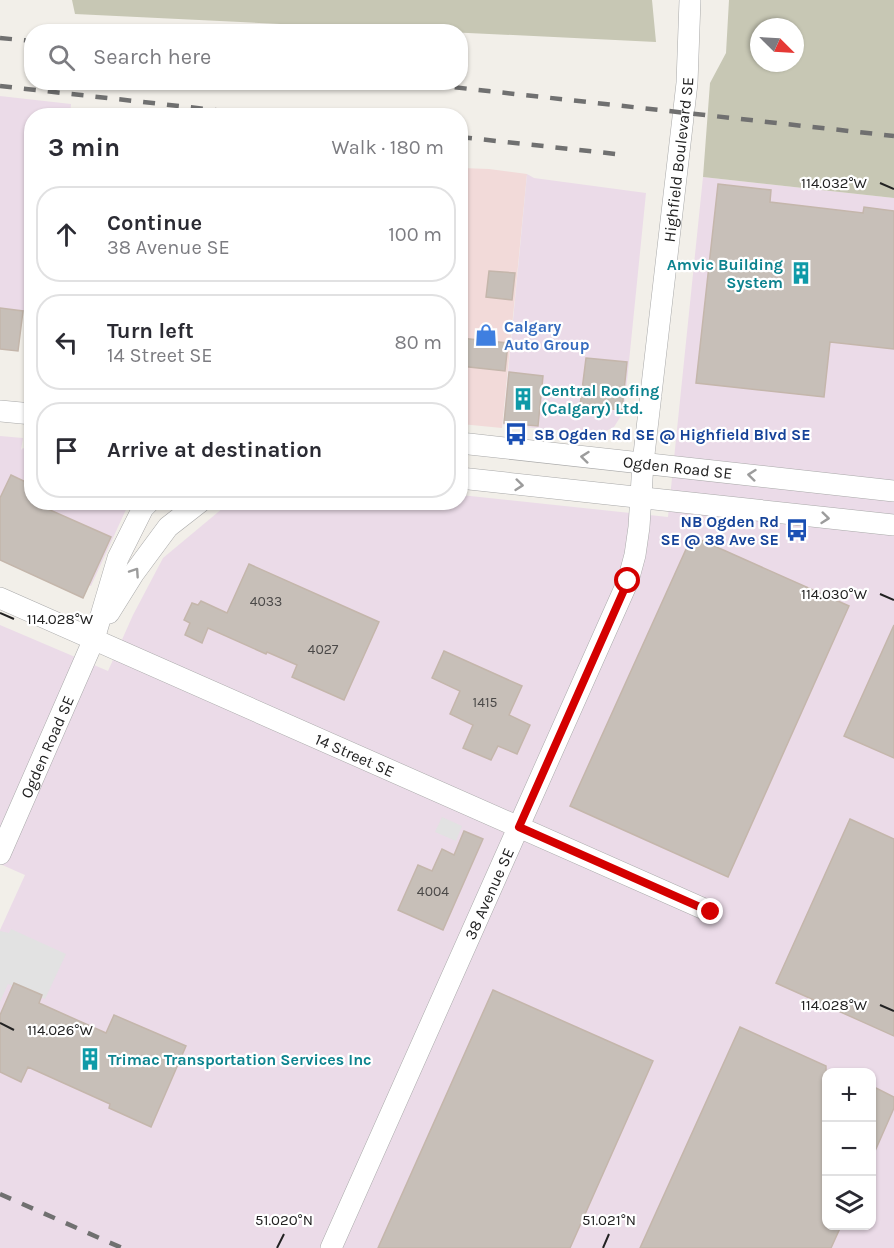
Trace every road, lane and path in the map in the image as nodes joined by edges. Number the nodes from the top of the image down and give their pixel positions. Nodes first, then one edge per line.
1 (690, 0) edge
2 (0, 411) edge
3 (24, 413) edge
4 (468, 444) edge
5 (643, 463) junction
6 (468, 479) edge
7 (894, 491) edge
8 (641, 498) junction
9 (142, 510) edge
10 (190, 510) edge
11 (894, 525) edge
12 (0, 598) edge
13 (94, 639) junction
14 (519, 827) junction
15 (0, 854) edge
16 (711, 912) dead end
17 (331, 1248) edge

1 - 5 street, Highfield Boulevard SE
2 - 3 street
5 -> 4 street, Ogden Road SE
7 -> 5 street, Ogden Road SE
5 - 8 street, Highfield Boulevard SE
6 -> 8 street
8 -> 11 street
8 - 14 street, 38 Avenue SE
9 - 13 street, Ogden Road SE
13 -> 10 street, Ogden Road SE
12 - 13 street, 14 Street SE
13 - 14 street, 14 Street SE
13 - 15 street, Ogden Road SE
14 - 16 street, 14 Street SE
14 - 17 street, 38 Avenue SE

